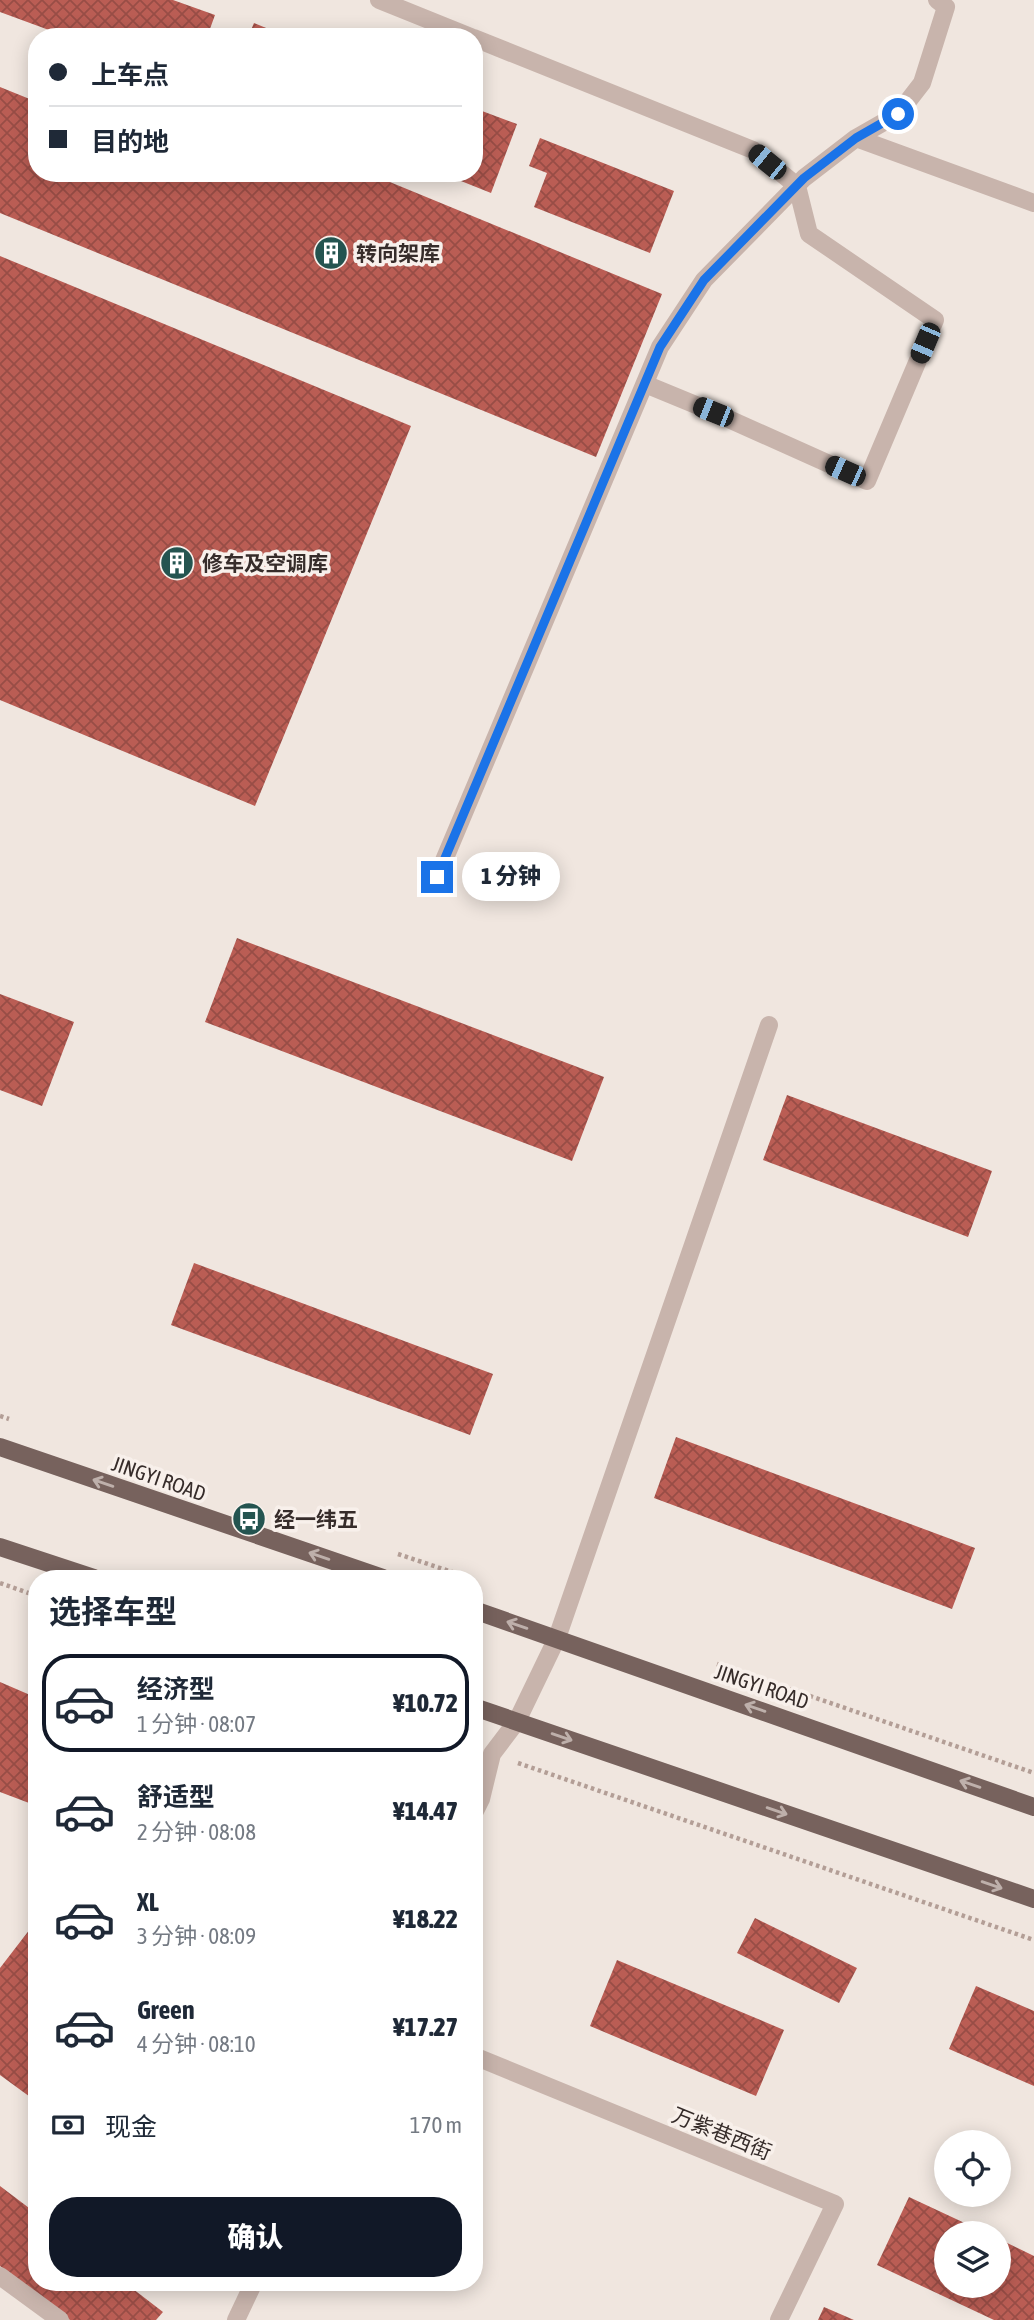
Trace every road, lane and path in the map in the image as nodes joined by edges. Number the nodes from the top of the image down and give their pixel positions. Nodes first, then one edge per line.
1 (379, 0) edge
2 (937, 0) edge
3 (450, 28) edge
4 (483, 41) edge
5 (856, 138) junction
6 (797, 186) junction
7 (1034, 203) edge
8 (645, 384) junction
9 (437, 877) dead end
10 (769, 1026) dead end
11 (0, 1447) edge
12 (0, 1547) edge
13 (70, 1570) edge
14 (360, 1570) edge
15 (0, 1583) edge
16 (28, 1593) edge
17 (483, 1613) edge
18 (557, 1638) junction
19 (709, 1661) dead end
20 (483, 1710) edge
21 (517, 1721) junction
22 (492, 1754) junction
23 (1034, 1773) edge
24 (483, 1791) edge
25 (1034, 1807) edge
26 (1034, 1899) edge
27 (1034, 1940) edge
28 (483, 2060) edge
29 (0, 2276) edge
30 (250, 2291) edge
31 (60, 2320) edge
32 (236, 2320) edge
33 (779, 2320) edge

1 - 3 street
2 - 5 street
4 - 6 street
5 - 6 street
5 - 7 street
6 - 8 street
6 - 8 street
8 - 9 street
10 - 18 street
14 -> 11 main road, JINGYI ROAD
12 - 13 main road
15 - 16 path
18 -> 17 main road, JINGYI ROAD
18 - 21 street
25 -> 18 main road, JINGYI ROAD
19 - 23 path
20 - 21 main road
21 - 22 street
21 -> 26 main road
22 - 24 street
22 - 27 path
28 - 33 street, 万紫巷西街
29 - 31 street
30 - 32 street

